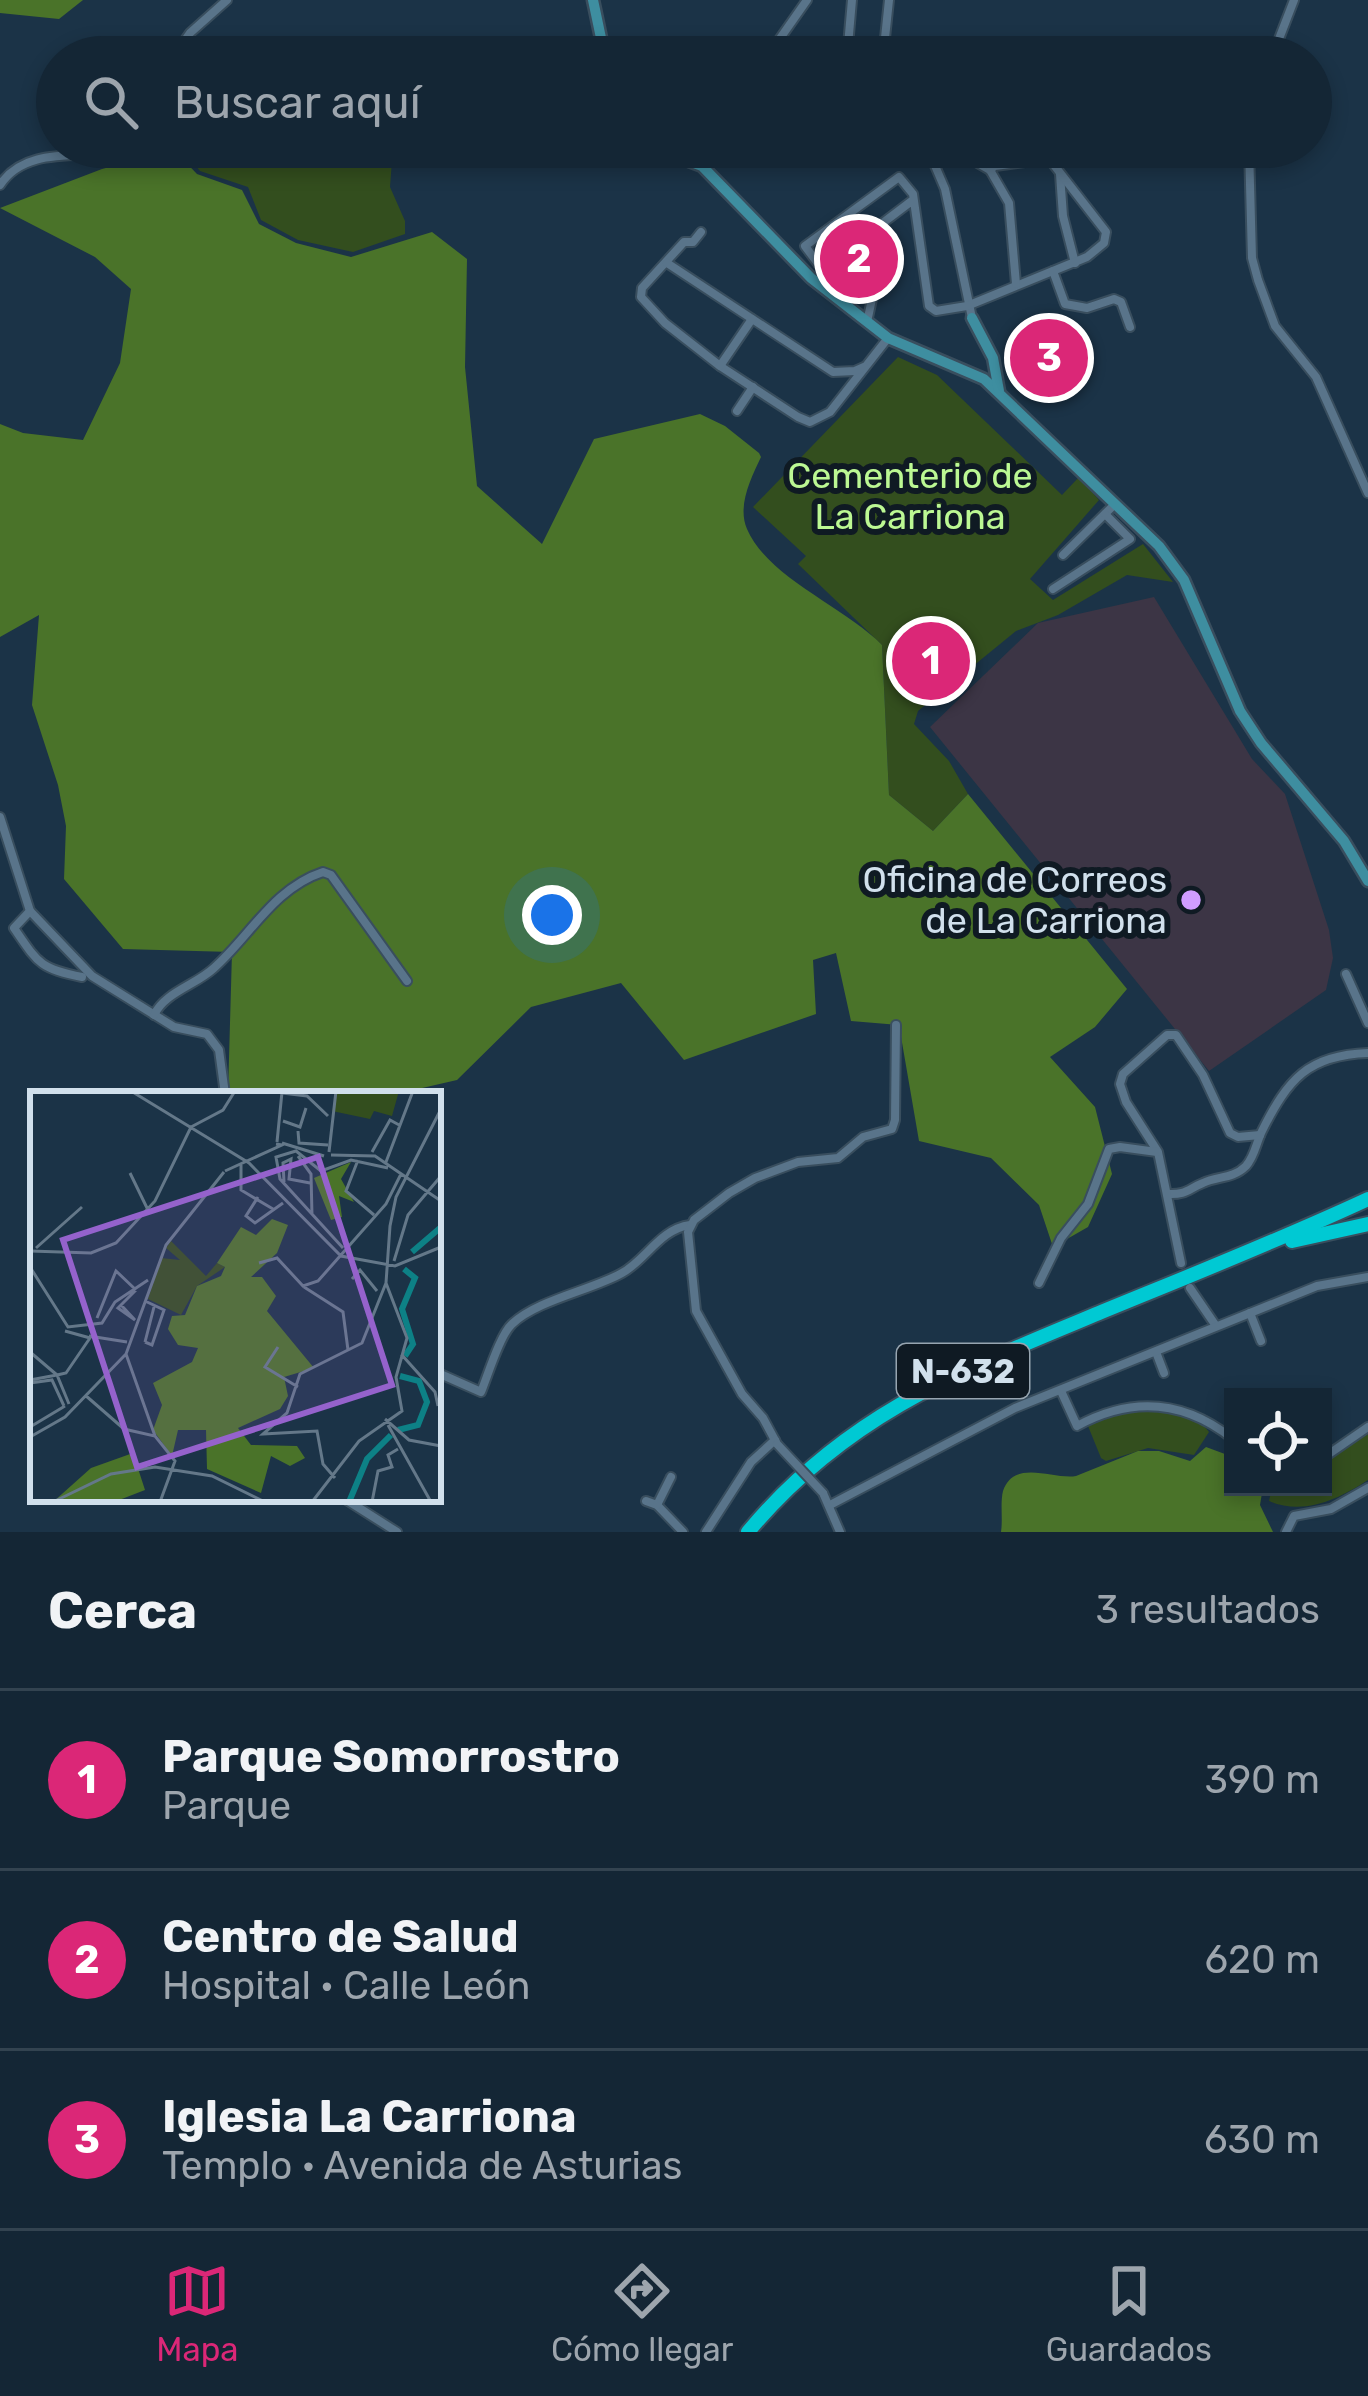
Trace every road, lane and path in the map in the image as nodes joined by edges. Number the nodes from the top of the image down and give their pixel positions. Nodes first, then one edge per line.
1 (226, 0) edge
2 (593, 0) edge
3 (807, 0) edge
4 (852, 0) edge
5 (889, 0) edge
6 (1294, 0) edge
7 (188, 36) edge
8 (601, 36) edge
9 (782, 36) edge
10 (849, 36) edge
11 (885, 36) edge
12 (1280, 36) edge
13 (36, 161) edge
14 (703, 168) edge
15 (936, 168) edge
16 (986, 168) edge
17 (992, 168) edge
18 (1056, 168) edge
19 (1250, 168) edge
20 (990, 170) junction
21 (1060, 173) junction
22 (0, 185) edge
23 (914, 200) junction
24 (871, 231) junction
25 (701, 232) dead end
26 (1075, 262) junction
27 (667, 263) junction
28 (1053, 271) junction
29 (816, 273) junction
30 (1016, 284) junction
31 (970, 312) junction
32 (752, 320) junction
33 (867, 322) junction
34 (1130, 327) dead end
35 (888, 338) junction
36 (720, 366) junction
37 (865, 366) junction
38 (984, 379) junction
39 (752, 387) junction
40 (999, 391) junction
41 (737, 411) dead end
42 (810, 422) junction
43 (803, 438) dead end
44 (1368, 493) edge
45 (1115, 504) junction
46 (1105, 514) junction
47 (1063, 555) dead end
48 (1053, 589) dead end
49 (0, 817) edge
50 (1368, 881) edge
51 (30, 911) junction
52 (1346, 974) dead end
53 (82, 976) dead end
54 (407, 981) dead end
55 (154, 1015) junction
56 (1368, 1023) edge
57 (896, 1024) dead end
58 (1368, 1053) edge
59 (225, 1091) edge
60 (1260, 1136) junction
61 (1158, 1152) junction
62 (1168, 1194) junction
63 (1368, 1199) edge
64 (1368, 1224) edge
65 (689, 1225) junction
66 (1180, 1263) dead end
67 (1213, 1267) junction
68 (1368, 1276) edge
69 (1039, 1282) dead end
70 (1190, 1288) dead end
71 (1250, 1313) junction
72 (1216, 1327) junction
73 (1262, 1341) dead end
74 (1156, 1352) junction
75 (1164, 1372) dead end
76 (441, 1374) edge
77 (1061, 1391) junction
78 (1368, 1427) edge
79 (1224, 1433) edge
80 (776, 1442) junction
81 (1332, 1453) edge
82 (671, 1477) dead end
83 (1368, 1488) edge
84 (646, 1501) dead end
85 (350, 1502) edge
86 (830, 1504) junction
87 (657, 1505) junction
88 (397, 1532) edge
89 (683, 1532) edge
90 (706, 1532) edge
91 (748, 1532) edge
92 (840, 1532) edge
93 (1286, 1532) edge

1 - 7 street
2 - 8 main road
3 - 9 street
4 - 10 street
5 - 11 street
6 - 12 street
13 - 22 street
14 - 29 main road
15 - 31 street
16 - 20 street
17 - 20 street
18 - 21 street
19 - 44 street
20 - 30 street
21 - 26 street
21 - 26 street
23 - 24 street
23 - 29 street
23 - 31 street
24 - 29 street
24 - 33 street
25 - 27 street
26 - 28 street
27 - 32 street
27 - 36 street
28 - 30 street
28 - 34 street
29 - 33 main road
30 - 31 street
31 - 38 main road
31 - 40 main road
32 - 36 street
32 - 37 street
33 - 35 main road
35 - 37 street
35 - 38 main road
36 - 39 street
37 - 42 street
38 - 40 main road
39 - 41 street
39 - 42 street
40 - 45 main road
42 - 43 street
45 - 46 street
45 - 50 main road
46 - 47 street
46 - 48 street
49 - 51 street
51 - 53 street
51 - 55 street
52 - 56 street
54 - 55 street
55 - 59 street
57 - 65 street
58 - 60 street
60 - 61 street
60 - 62 street
61 - 62 street
61 - 69 street
62 - 66 street
63 - 67 highway, N-632
64 - 67 highway
65 - 76 street
65 - 80 street
67 - 91 highway, N-632
68 - 71 street
70 - 72 street
71 - 72 street
71 - 73 street
72 - 74 street
74 - 75 street
74 - 77 street
77 - 79 street
77 - 86 street
78 - 81 street
80 - 86 street, bridge
80 - 90 street
82 - 87 street
83 - 93 street
84 - 87 street
85 - 88 street
86 - 92 street
87 - 89 street

